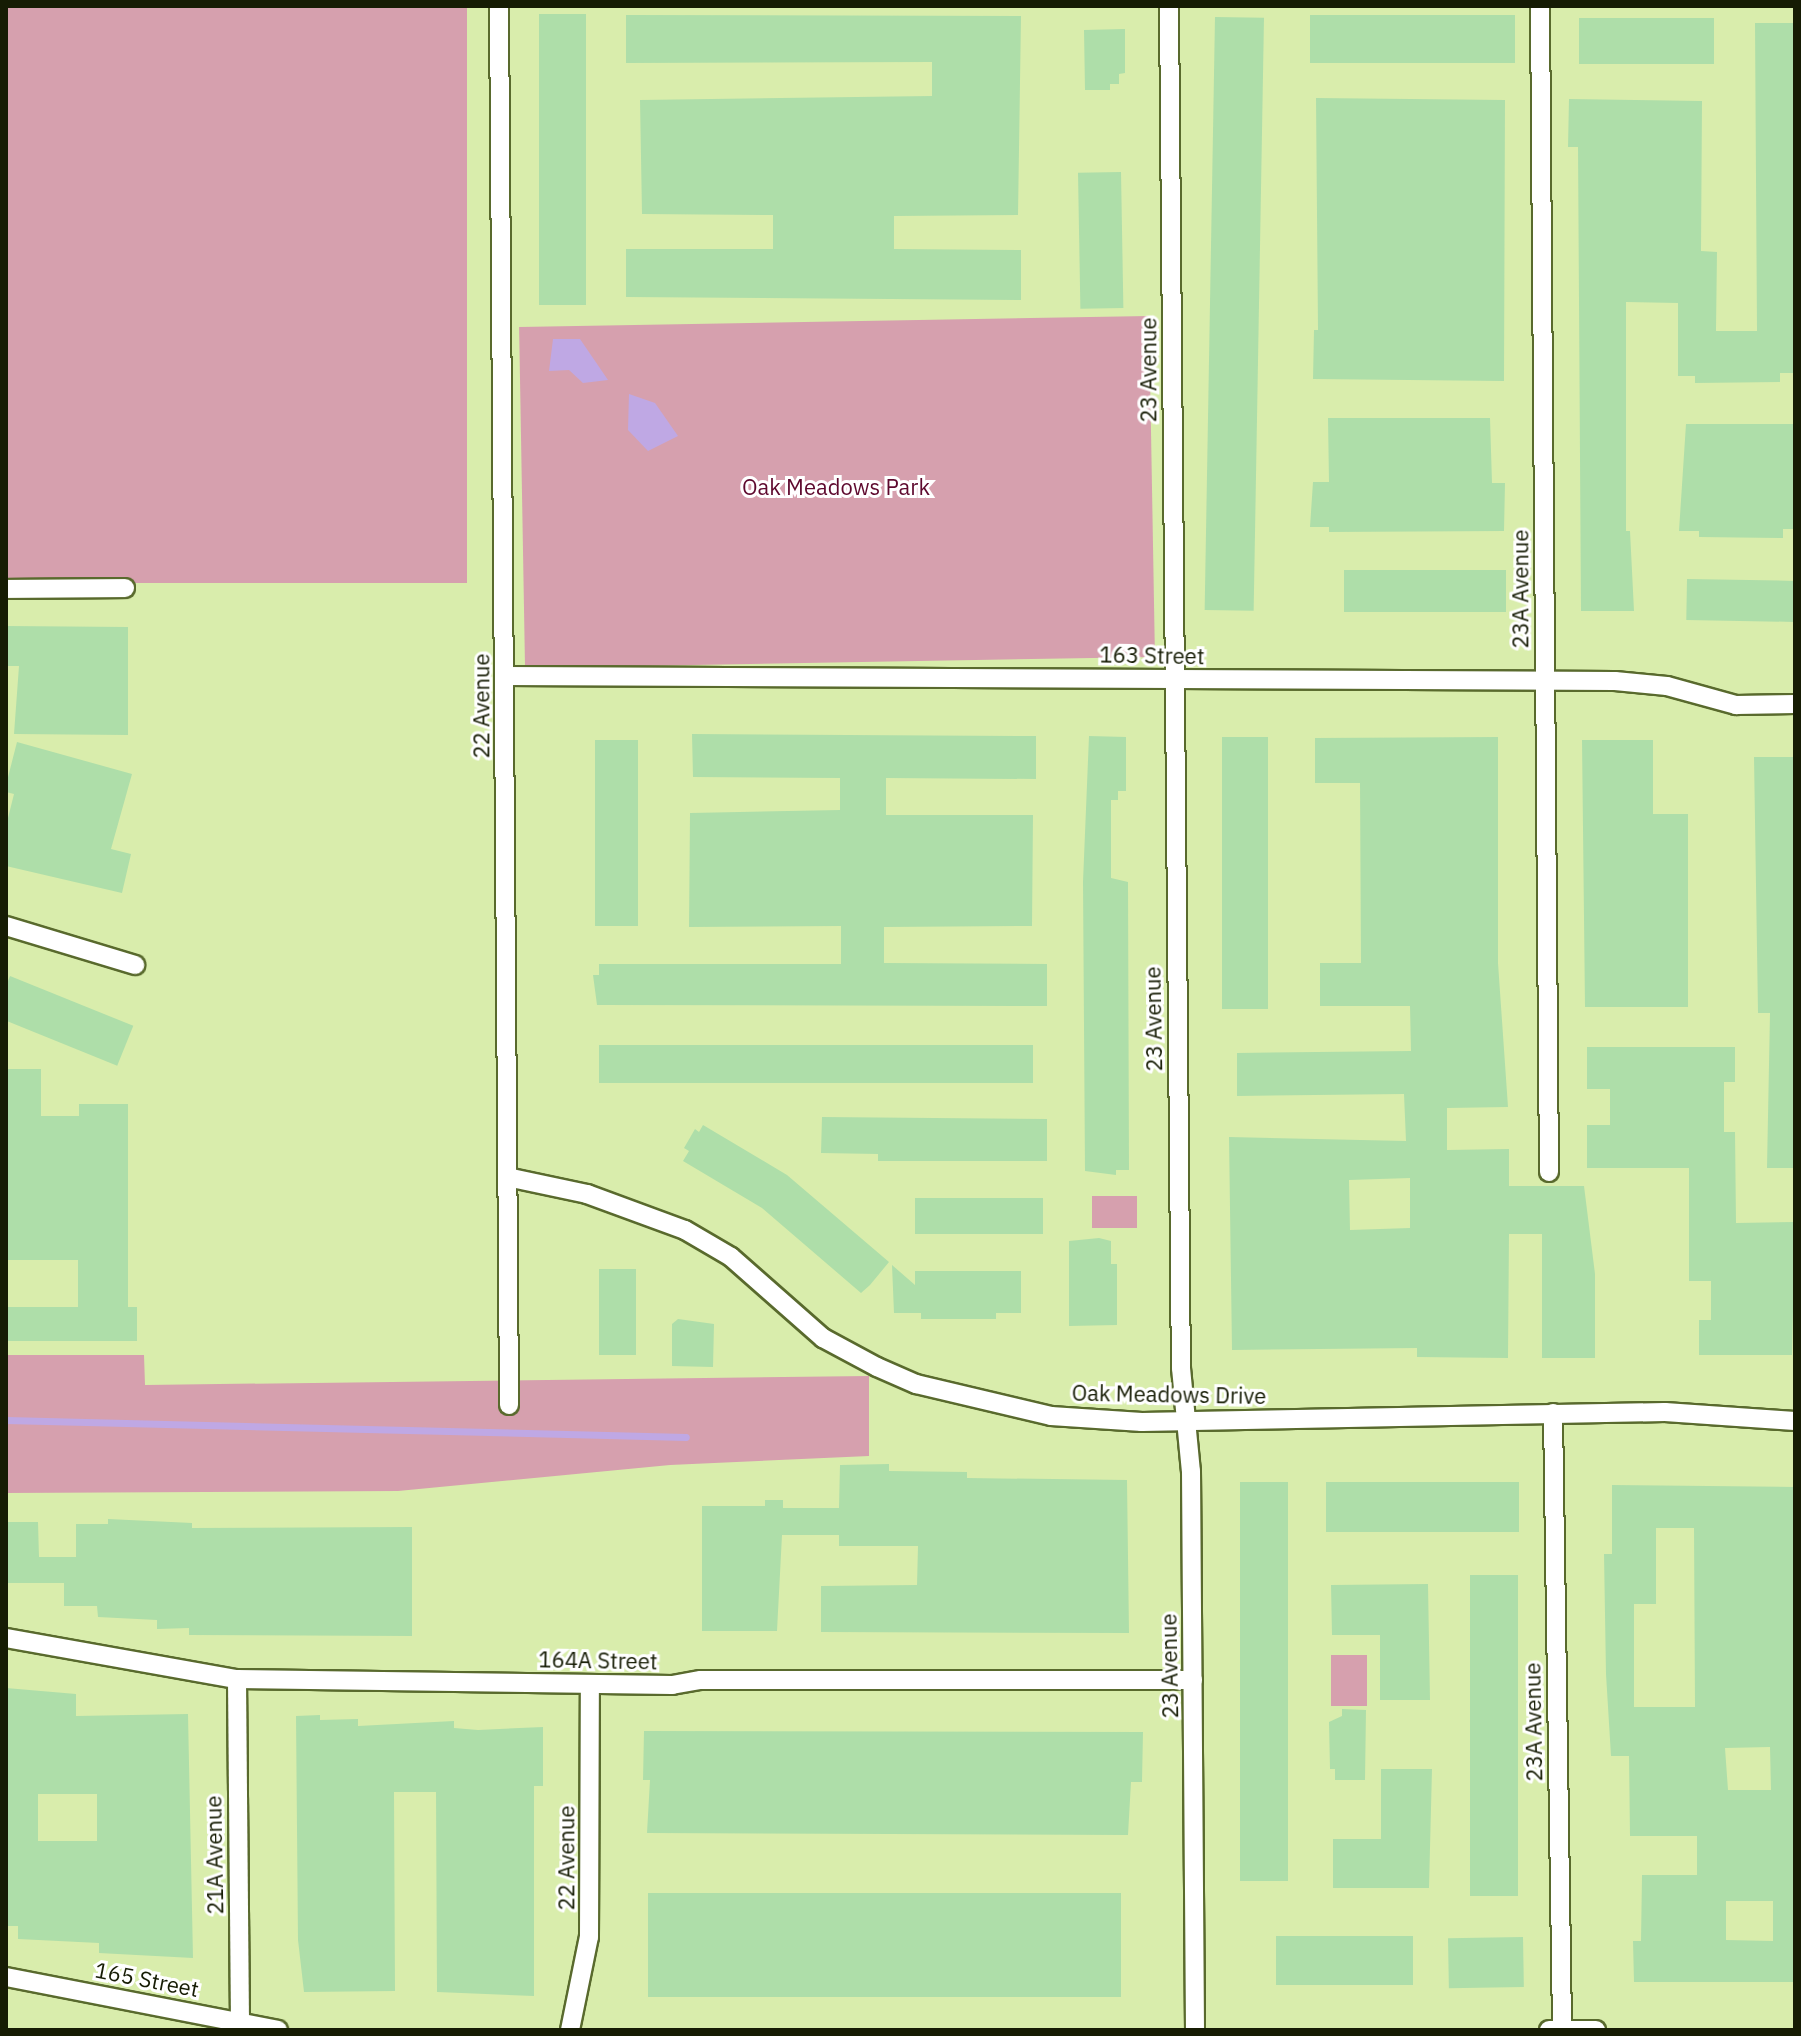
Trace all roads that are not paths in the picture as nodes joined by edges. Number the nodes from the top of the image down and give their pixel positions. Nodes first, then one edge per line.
1 (499, 6) edge
2 (1169, 6) edge
3 (1540, 6) edge
4 (125, 588) dead end
5 (6, 589) edge
6 (505, 676) junction
7 (1173, 677) junction
8 (1545, 681) junction
9 (1795, 704) edge
10 (6, 926) edge
11 (135, 965) dead end
12 (1549, 1172) dead end
13 (507, 1177) junction
14 (509, 1405) dead end
15 (1553, 1413) junction
16 (1187, 1421) junction
17 (1795, 1421) edge
18 (6, 1638) edge
19 (237, 1679) junction
20 (1193, 1680) junction
21 (590, 1684) junction
22 (6, 1977) edge
23 (240, 2026) edge
24 (278, 2030) edge
25 (570, 2030) edge
26 (1195, 2030) edge
27 (1549, 2030) edge
28 (1562, 2030) edge
29 (1596, 2030) edge

1 - 6 street, 22 Avenue
2 - 7 street, 23 Avenue
3 - 8 street, 23A Avenue
4 - 5 street
6 - 7 street, 163 Street
6 - 13 street, 22 Avenue
7 - 8 street, 163 Street
7 - 16 street, 23 Avenue
8 - 9 street, 163 Street
8 - 12 street, 23A Avenue
10 - 11 street
13 - 14 street, 22 Avenue
13 - 16 street, Oak Meadows Drive
15 - 16 street, Oak Meadows Drive
15 - 17 street, Oak Meadows Drive
15 - 28 street, 23A Avenue
16 - 20 street, 23 Avenue
18 - 19 street, 164A Street
19 - 21 street, 164A Street
19 - 23 street, 21A Avenue
20 - 21 street, 164A Street
20 - 26 street, 23 Avenue
21 - 25 street, 22 Avenue
22 - 23 street, 165 Street
23 - 24 street, 165 Street
27 - 28 street
28 - 29 street

